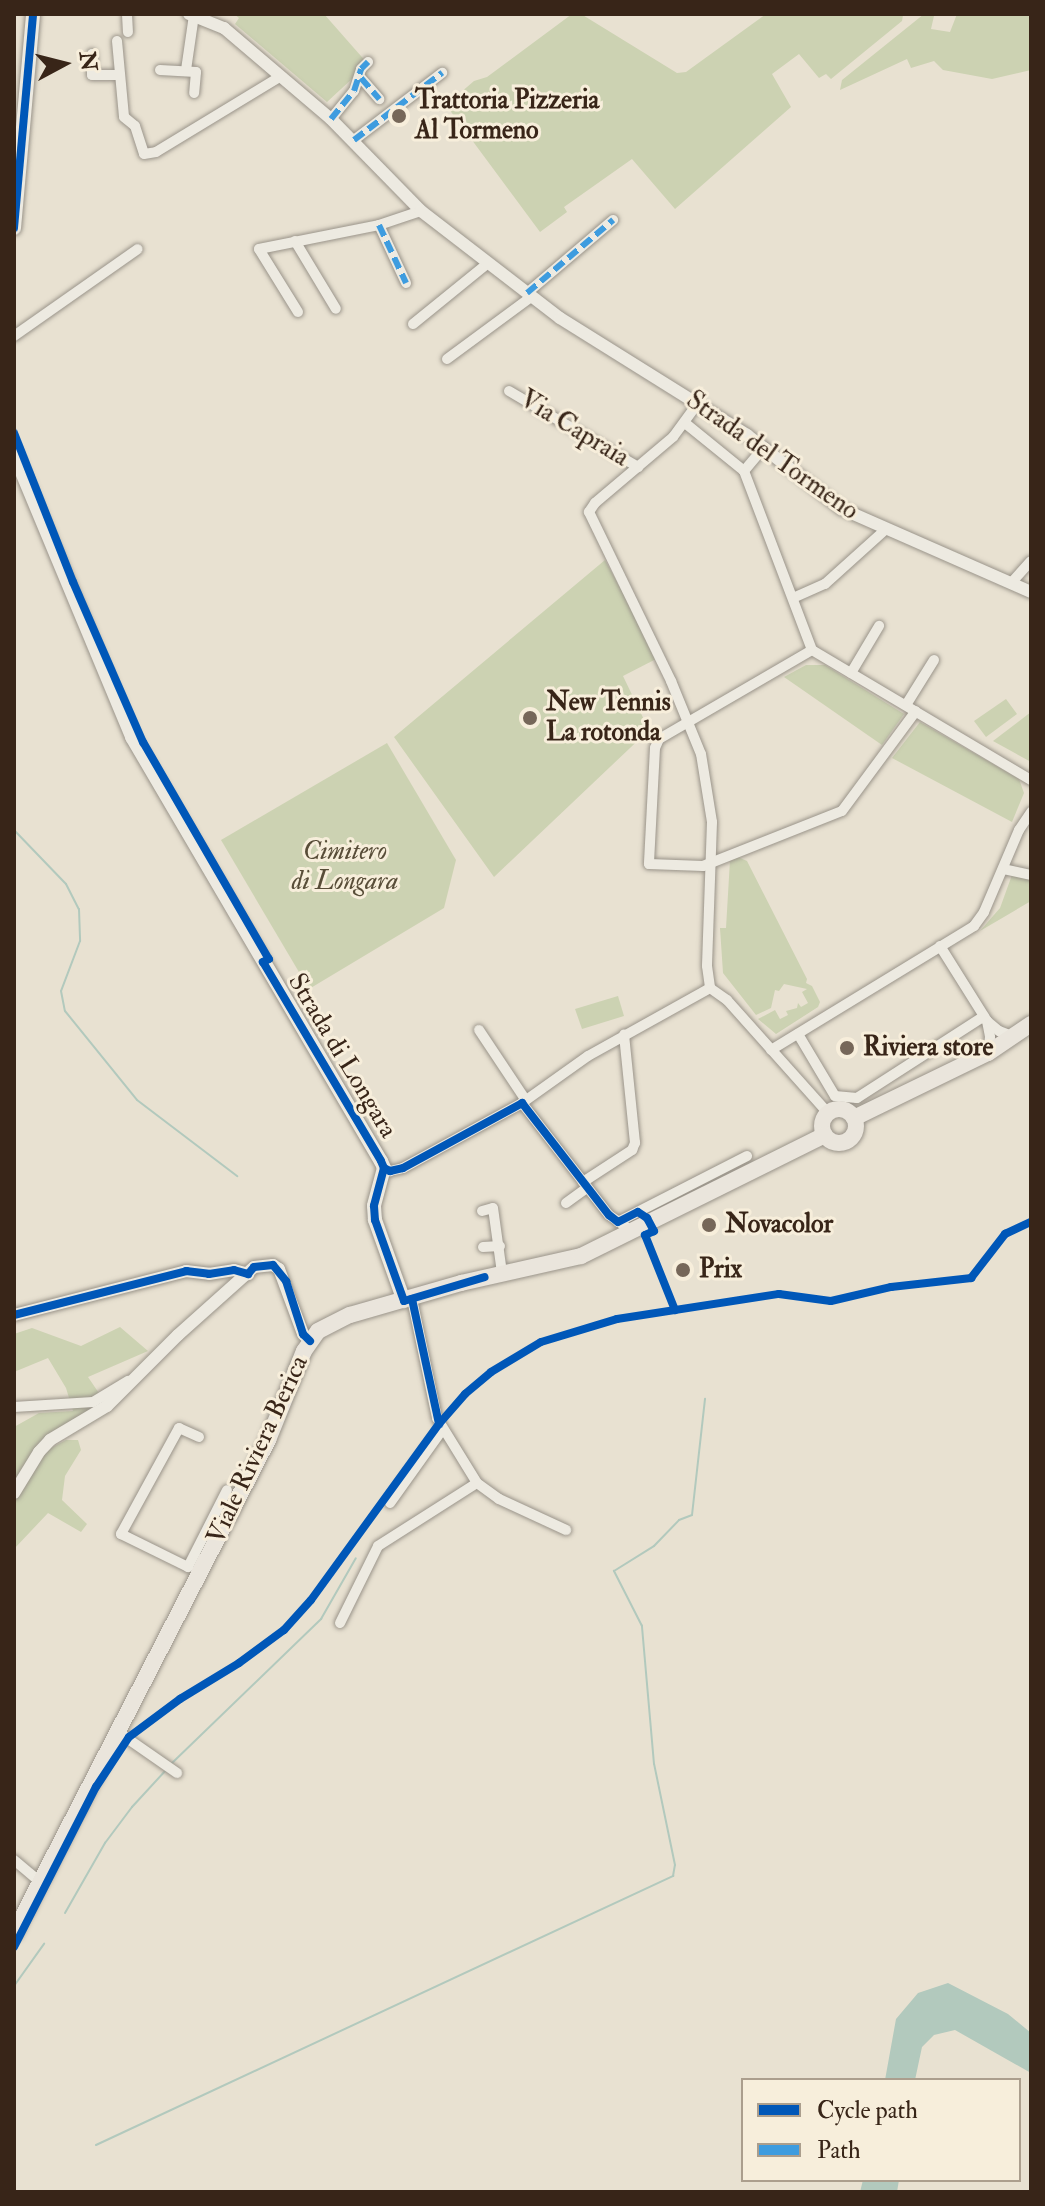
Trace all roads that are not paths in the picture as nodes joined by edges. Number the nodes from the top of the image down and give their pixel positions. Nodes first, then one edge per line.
1 (33, 14) edge
2 (127, 14) edge
3 (191, 15) edge
4 (128, 32) dead end
5 (117, 41) dead end
6 (92, 54) dead end
7 (368, 62) dead end
8 (160, 70) dead end
9 (186, 70) junction
10 (442, 73) dead end
11 (120, 75) junction
12 (281, 76) junction
13 (361, 78) junction
14 (194, 93) dead end
15 (379, 99) dead end
16 (331, 119) junction
17 (354, 140) junction
18 (421, 211) junction
19 (613, 220) dead end
20 (379, 225) junction
21 (14, 228) edge
22 (295, 241) junction
23 (138, 249) dead end
24 (488, 263) junction
25 (406, 283) dead end
26 (529, 295) junction
27 (336, 309) dead end
28 (298, 312) dead end
29 (413, 324) dead end
30 (14, 336) edge
31 (447, 359) dead end
32 (509, 391) dead end
33 (698, 403) junction
34 (685, 423) junction
35 (764, 447) junction
36 (14, 453) edge
37 (638, 467) junction
38 (744, 471) junction
39 (886, 529) junction
40 (1031, 561) edge
41 (1012, 582) junction
42 (1031, 592) edge
43 (793, 598) junction
44 (879, 626) dead end
45 (812, 650) junction
46 (934, 660) dead end
47 (851, 673) junction
48 (911, 708) junction
49 (688, 722) junction
50 (1031, 780) edge
51 (1031, 812) edge
52 (711, 862) junction
53 (1003, 869) junction
54 (1031, 875) edge
55 (940, 946) junction
56 (710, 988) junction
57 (985, 1019) junction
58 (1031, 1024) edge
59 (479, 1030) dead end
60 (798, 1034) junction
61 (624, 1035) junction
62 (1015, 1037) junction
63 (771, 1050) junction
64 (988, 1053) junction
65 (523, 1101) junction
66 (828, 1113) junction
67 (854, 1118) junction
68 (825, 1135) junction
69 (747, 1156) dead end
70 (384, 1168) junction
71 (585, 1185) junction
72 (566, 1203) dead end
73 (482, 1211) dead end
74 (613, 1218) junction
75 (634, 1232) junction
76 (608, 1245) junction
77 (500, 1246) junction
78 (483, 1247) dead end
79 (502, 1273) junction
80 (248, 1274) junction
81 (408, 1300) junction
82 (14, 1315) edge
83 (310, 1341) junction
84 (140, 1374) junction
85 (14, 1407) edge
86 (442, 1430) junction
87 (199, 1437) dead end
88 (477, 1483) junction
89 (227, 1490) dead end
90 (14, 1493) edge
91 (390, 1503) dead end
92 (566, 1530) dead end
93 (193, 1570) junction
94 (340, 1623) dead end
95 (118, 1732) junction
96 (174, 1772) dead end
97 (14, 1860) edge
98 (40, 1882) junction
99 (14, 1933) edge

1 - 21 main road
2 - 4 street
3 - 9 street, Strada del Tormeno
3 - 12 street, Strada del Tormeno
5 - 11 street
6 - 11 street
7 - 13 street
8 - 9 street
9 - 14 street, Strada del Tormeno
10 - 17 street
11 - 12 street
12 - 16 street, Strada del Tormeno
13 - 15 street
13 - 16 street
16 - 17 street, Strada del Tormeno
17 - 18 street, Strada del Tormeno
18 - 20 street
18 - 24 street, Strada del Tormeno
19 - 26 street
20 - 22 street
20 - 25 street
22 - 27 street
22 - 28 street
23 - 30 street
24 - 26 street, Strada del Tormeno
24 - 29 street
26 - 31 street
26 - 33 street, Strada del Tormeno
32 - 37 street, Via Capraia
33 - 34 street
33 - 35 street, Strada del Tormeno
34 - 37 street
34 - 38 street
35 - 38 street
35 - 39 street, Strada del Tormeno
36 - 70 main road, Strada di Longara
37 - 49 street
38 - 43 street
39 - 41 street, Strada del Tormeno
39 - 43 street
40 - 41 street
41 - 42 street, Strada del Tormeno
43 - 45 street
44 - 47 street
45 - 47 street
45 - 49 street
46 - 48 street
47 - 48 street
48 - 50 street
48 - 52 street
49 - 52 street
49 - 52 street
51 - 53 street
52 - 56 street
53 - 54 street
53 - 55 street
55 - 57 street
55 - 60 street
56 - 61 street
56 - 63 street
57 - 60 street
57 - 62 street
57 - 64 street
58 - 62 main road, Viale Riviera Berica
59 - 65 street
60 - 63 street
61 - 65 street
61 - 71 street
62 - 64 main road, Viale Riviera Berica
63 - 66 street
64 - 67 main road, Viale Riviera Berica
65 - 70 street
65 - 71 street
66 - 67 main road
66 - 68 main road
67 - 68 main road, Viale Riviera Berica
68 - 75 main road, Viale Riviera Berica
69 - 74 street
70 - 81 main road, Strada di Longara
71 - 72 street
71 - 74 street
73 - 77 street
74 - 75 street
74 - 76 street
75 - 76 main road, Viale Riviera Berica
76 - 79 main road, Viale Riviera Berica
77 - 78 street
77 - 79 street
79 - 81 main road, Viale Riviera Berica
80 - 82 street
80 - 83 street
80 - 84 street
81 - 83 main road, Viale Riviera Berica
81 - 86 street
83 - 93 main road, Viale Riviera Berica
84 - 85 street
84 - 90 street
86 - 88 street
86 - 91 street
87 - 93 street, Viale Riviera Berica
88 - 92 street
88 - 94 street
89 - 93 street, Viale Riviera Berica
93 - 95 main road, Viale Riviera Berica
95 - 96 street
95 - 98 main road, Viale Riviera Berica
97 - 98 street
98 - 99 main road, Viale Riviera Berica

